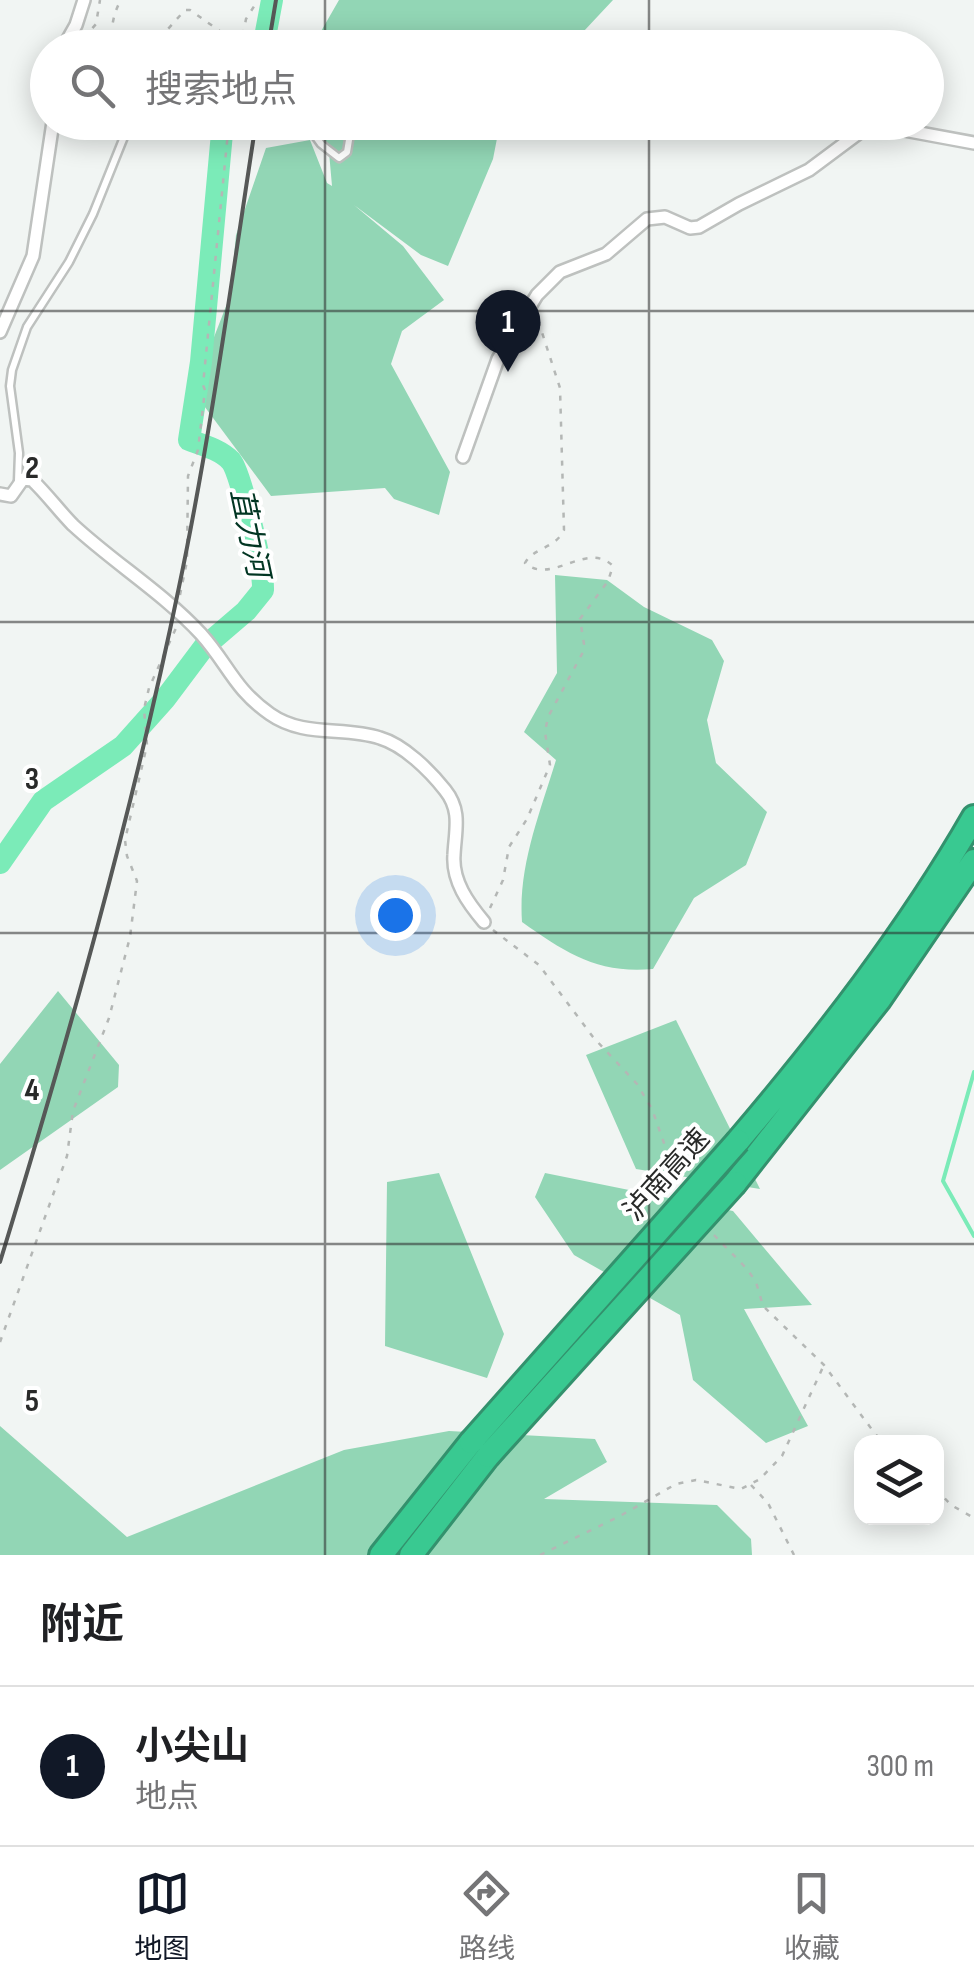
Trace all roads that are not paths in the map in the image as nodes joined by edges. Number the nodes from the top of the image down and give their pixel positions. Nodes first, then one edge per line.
1 (84, 0) edge
2 (73, 30) edge
3 (944, 137) edge
4 (50, 140) edge
5 (123, 140) edge
6 (318, 140) edge
7 (349, 140) edge
8 (849, 140) edge
9 (974, 143) edge
10 (0, 332) edge
11 (463, 457) dead end
12 (18, 488) junction
13 (0, 494) edge
14 (974, 816) edge
15 (974, 861) edge
16 (484, 922) road end
17 (480, 1449) junction
18 (380, 1555) edge
19 (411, 1555) edge

1 - 2 street
3 - 9 street
4 - 10 street
5 - 12 lane
6 - 7 lane
8 - 11 street
12 - 13 street
12 - 16 street
14 - 17 highway, 泸南高速, bridge
15 - 17 highway, 泸南高速, bridge
17 - 18 highway, 泸南高速
17 - 19 highway, 泸南高速

